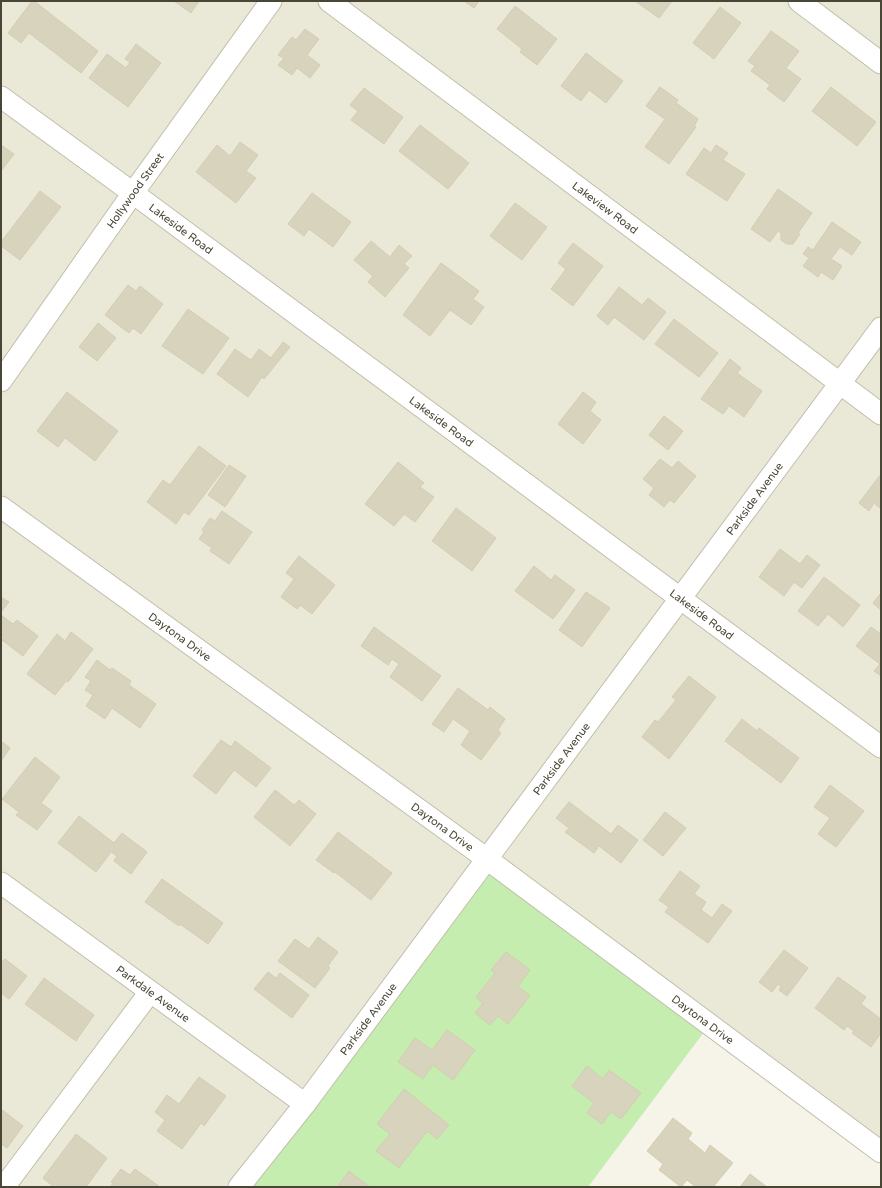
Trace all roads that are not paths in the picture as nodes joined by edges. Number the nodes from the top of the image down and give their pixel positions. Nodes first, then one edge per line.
1 (271, 1) edge
2 (329, 1) edge
3 (799, 1) edge
4 (881, 63) edge
5 (1, 97) edge
6 (133, 193) junction
7 (881, 328) edge
8 (1, 381) edge
9 (840, 383) junction
10 (881, 414) edge
11 (1, 507) edge
12 (681, 598) junction
13 (881, 747) edge
14 (487, 859) junction
15 (1, 882) edge
16 (150, 992) junction
17 (305, 1104) junction
18 (881, 1152) edge
19 (4, 1187) edge
20 (239, 1187) edge

1 - 6 street, Hollywood Street
2 - 9 street, Lakeview Road
3 - 4 street
5 - 6 street, Lakeside Road
6 - 8 street, Hollywood Street
6 - 12 street, Lakeside Road
7 - 9 street, Parkside Avenue
9 - 10 street, Lakeview Road
9 - 12 street, Parkside Avenue
11 - 14 street, Daytona Drive
12 - 13 street, Lakeside Road
12 - 14 street, Parkside Avenue
14 - 17 street, Parkside Avenue
14 - 18 street, Daytona Drive
15 - 16 street, Parkdale Avenue
16 - 17 street, Parkdale Avenue
16 - 19 street
17 - 20 street, Parkside Avenue

